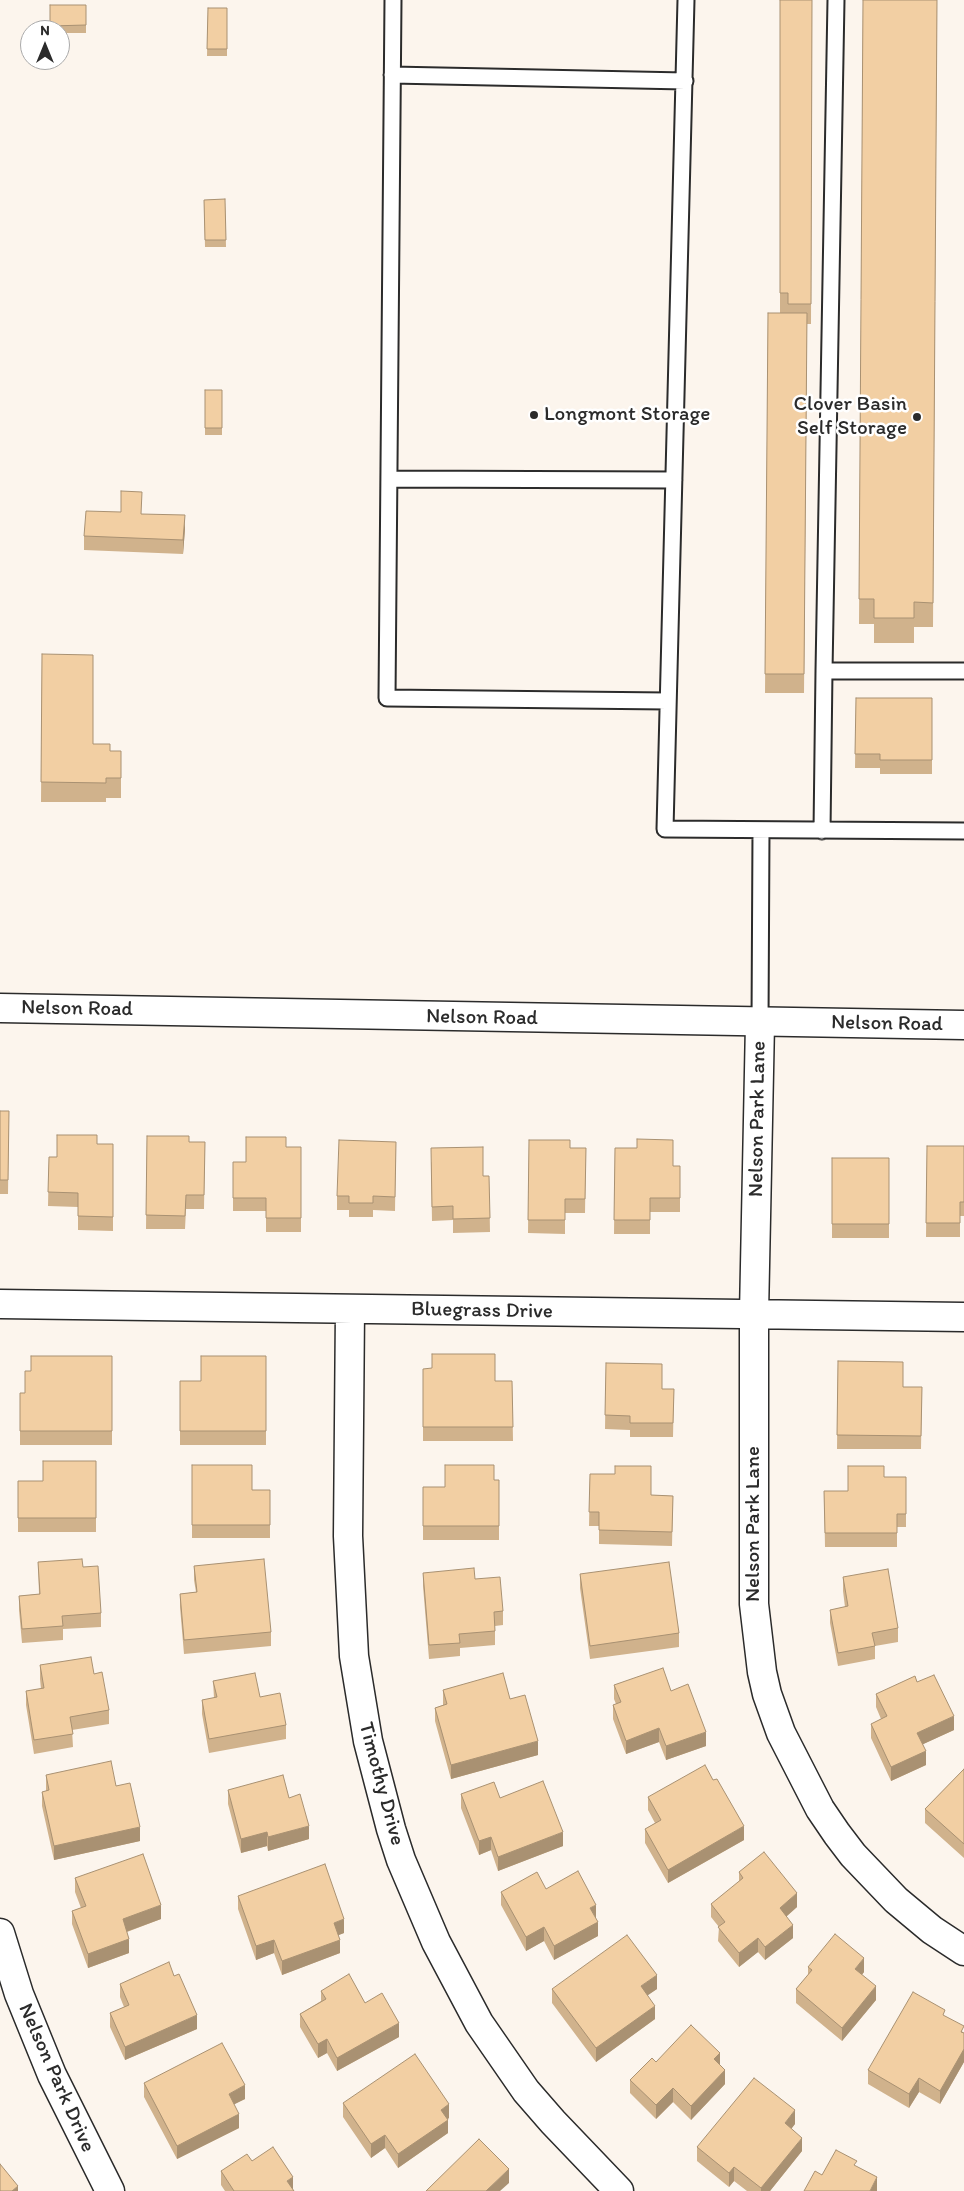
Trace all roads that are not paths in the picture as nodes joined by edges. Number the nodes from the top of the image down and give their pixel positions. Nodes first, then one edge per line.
1 (393, 0) edge
2 (686, 0) edge
3 (836, 0) edge
4 (392, 75) junction
5 (685, 81) junction
6 (389, 479) junction
7 (674, 480) junction
8 (824, 671) junction
9 (964, 671) edge
10 (667, 701) junction
11 (761, 831) junction
12 (822, 831) junction
13 (964, 831) edge
14 (0, 1008) edge
15 (760, 1023) junction
16 (964, 1025) edge
17 (0, 1304) edge
18 (350, 1309) junction
19 (754, 1314) junction
20 (964, 1318) edge
21 (0, 1933) edge
22 (964, 1951) edge
23 (110, 2191) edge
24 (619, 2191) edge

1 - 4 lane
2 - 5 lane
3 - 8 lane
4 - 5 lane
4 - 6 lane
5 - 7 lane
6 - 7 lane
6 - 10 lane
7 - 10 lane
8 - 9 lane
8 - 12 lane
10 - 11 lane
11 - 12 lane
11 - 15 lane
12 - 13 lane
14 - 15 street, Nelson Road
15 - 16 street, Nelson Road
15 - 19 street, Nelson Park Lane
17 - 18 street, Bluegrass Drive
18 - 19 street, Bluegrass Drive
18 - 24 street, Timothy Drive
19 - 20 street, Bluegrass Drive
19 - 22 street, Nelson Park Lane
21 - 23 street, Nelson Park Drive

